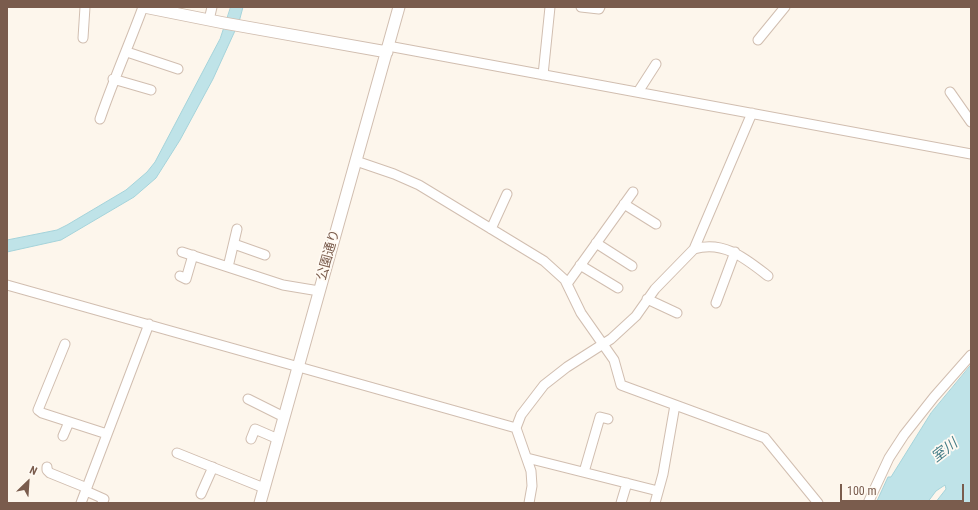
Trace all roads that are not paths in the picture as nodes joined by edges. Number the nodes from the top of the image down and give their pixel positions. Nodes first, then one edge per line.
1 (85, 7) edge
2 (143, 7) edge
3 (212, 7) edge
4 (399, 7) edge
5 (550, 7) edge
6 (580, 7) edge
7 (600, 7) edge
8 (785, 7) edge
9 (209, 20) junction
10 (83, 38) dead end
11 (758, 40) dead end
12 (387, 49) junction
13 (127, 52) junction
14 (656, 64) dead end
15 (178, 69) dead end
16 (543, 75) junction
17 (113, 78) junction
18 (151, 90) dead end
19 (638, 92) junction
20 (950, 92) dead end
21 (752, 113) junction
22 (100, 119) dead end
23 (971, 122) edge
24 (971, 154) edge
25 (356, 161) junction
26 (633, 192) dead end
27 (507, 194) dead end
28 (624, 204) junction
29 (656, 224) dead end
30 (491, 229) junction
31 (237, 230) dead end
32 (596, 243) junction
33 (234, 244) junction
34 (694, 249) junction
35 (182, 252) dead end
36 (735, 252) junction
37 (193, 255) junction
38 (265, 255) dead end
39 (580, 265) junction
40 (632, 266) dead end
41 (228, 267) junction
42 (180, 276) dead end
43 (768, 276) dead end
44 (567, 284) junction
45 (7, 285) edge
46 (618, 288) dead end
47 (319, 291) junction
48 (647, 299) junction
49 (716, 303) dead end
50 (677, 313) dead end
51 (149, 324) junction
52 (65, 344) dead end
53 (602, 345) junction
54 (971, 355) edge
55 (298, 366) junction
56 (248, 399) dead end
57 (675, 405) junction
58 (284, 417) junction
59 (608, 419) dead end
60 (69, 422) junction
61 (516, 428) junction
62 (108, 434) junction
63 (63, 436) dead end
64 (251, 439) dead end
65 (278, 439) junction
66 (176, 453) dead end
67 (527, 458) junction
68 (47, 466) dead end
69 (213, 468) junction
70 (584, 472) junction
71 (627, 483) junction
72 (264, 488) junction
73 (87, 489) junction
74 (658, 491) junction
75 (200, 494) dead end
76 (81, 503) edge
77 (102, 503) edge
78 (260, 503) edge
79 (529, 503) edge
80 (621, 503) edge
81 (654, 503) edge
82 (818, 503) edge
83 (868, 503) edge

1 - 10 street
2 - 9 street
2 - 13 street
3 - 9 street
4 - 12 street, 公園通り
5 - 16 street
6 - 7 street
8 - 11 street
9 - 12 street
12 - 16 street
12 - 25 street, 公園通り
13 - 15 street
13 - 17 street
14 - 19 street
16 - 19 street
17 - 18 street
17 - 22 street
19 - 21 street
20 - 23 street
21 - 24 street
21 - 34 street
25 - 30 street
25 - 47 street, 公園通り
26 - 28 street
27 - 30 street
28 - 29 street
28 - 32 street
30 - 44 street
31 - 33 street
32 - 39 street
32 - 40 street
33 - 38 street
33 - 41 street
34 - 36 street
34 - 48 street
35 - 37 street
36 - 43 street
36 - 49 street
37 - 41 street
37 - 42 street
39 - 44 street
39 - 46 street
41 - 47 street
44 - 53 street
45 - 51 street
47 - 55 street, 公園通り
48 - 50 street
48 - 53 street
51 - 55 street
51 - 62 street
52 - 60 street
53 - 57 street
53 - 61 street
54 - 83 street
55 - 58 street, 公園通り
55 - 61 street
56 - 58 street
57 - 74 street
57 - 82 street
58 - 65 street, 公園通り
59 - 70 street
60 - 62 street
60 - 63 street
61 - 67 street
62 - 73 street
64 - 65 street
65 - 72 street, 公園通り
66 - 69 street
67 - 70 street
67 - 79 street
68 - 73 street
69 - 72 street
69 - 75 street
70 - 71 street
71 - 74 street
71 - 80 street
72 - 78 street, 公園通り
73 - 76 street
73 - 77 street
74 - 81 street

